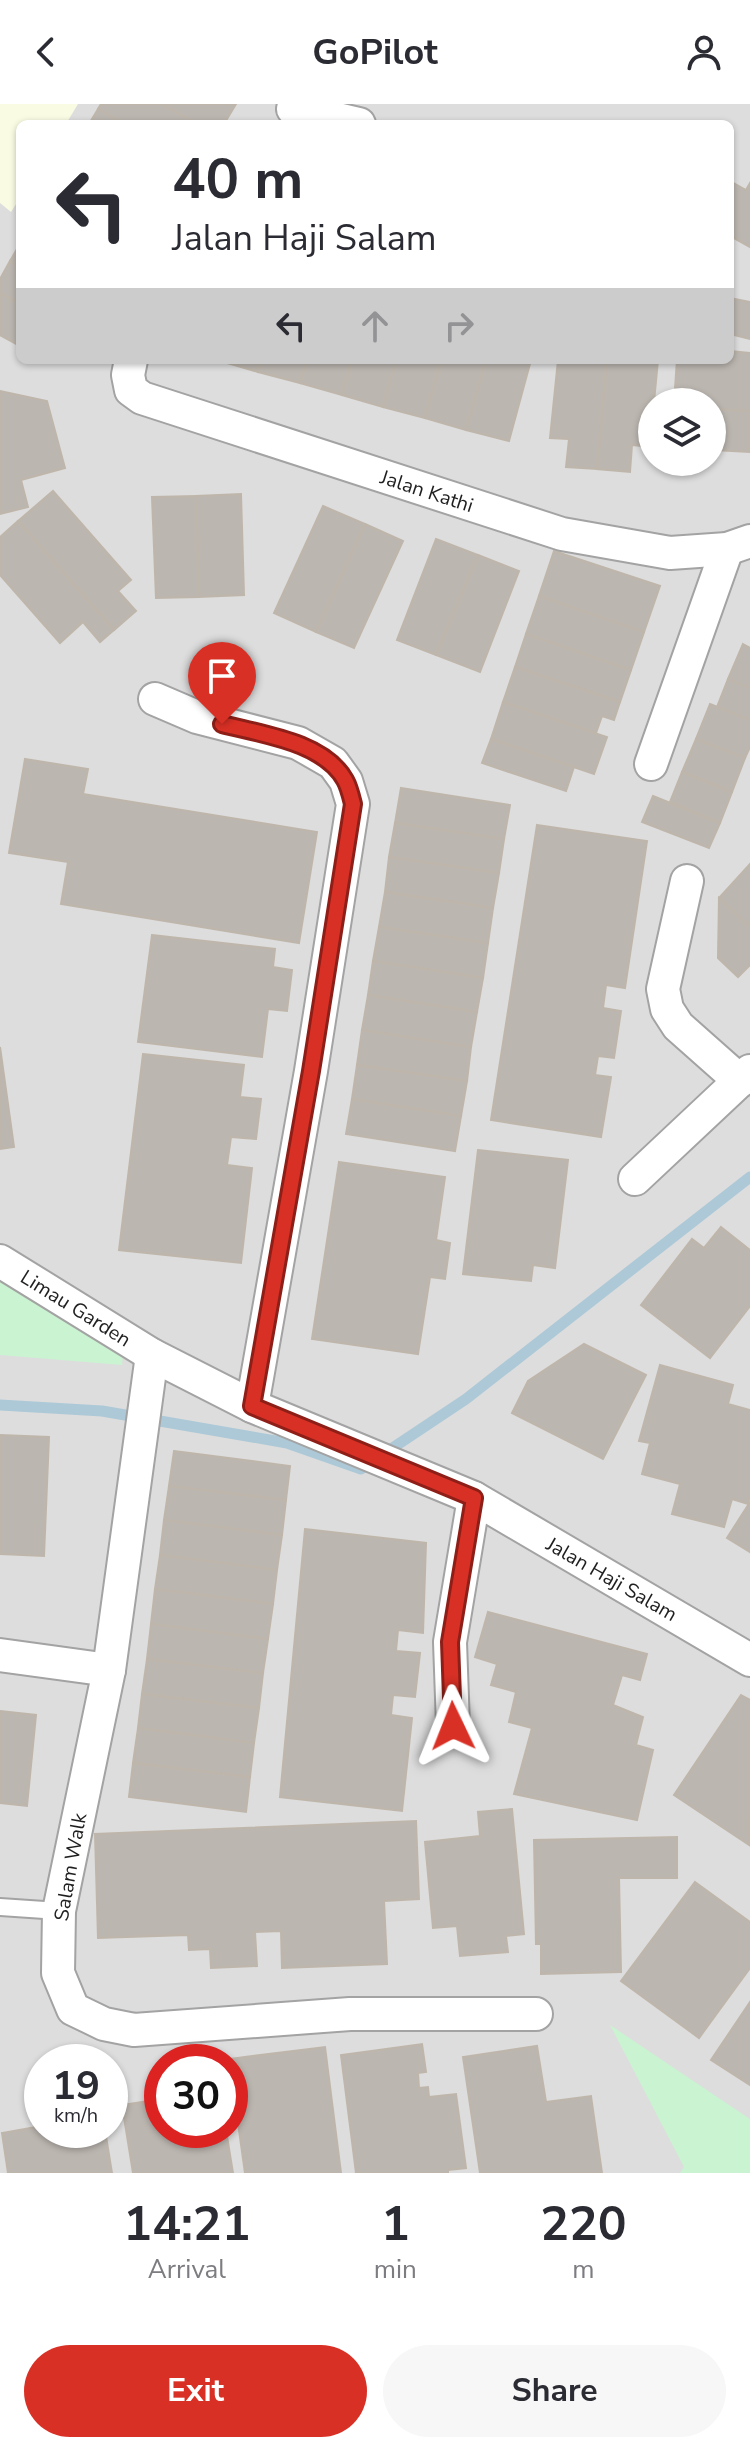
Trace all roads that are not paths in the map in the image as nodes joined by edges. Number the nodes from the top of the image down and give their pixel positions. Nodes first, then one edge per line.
1 (290, 112) edge
2 (336, 120) edge
3 (131, 364) edge
4 (738, 545) edge
5 (155, 699) dead end
6 (651, 764) dead end
7 (687, 881) dead end
8 (745, 1076) edge
9 (635, 1179) dead end
10 (0, 1261) edge
11 (152, 1355) junction
12 (252, 1406) junction
13 (474, 1498) junction
14 (0, 1655) edge
15 (750, 1660) edge
16 (109, 1670) junction
17 (453, 1726) dead end
18 (0, 1907) edge
19 (59, 1911) junction
20 (536, 2014) dead end

1 - 2 street
3 - 4 street, Jalan Kathi
4 - 6 street, Jalan Kathi
5 - 12 street
7 - 8 street
8 - 9 street
10 - 11 street, Limau Garden
11 - 12 street, Jalan Haji Salam
11 - 16 street, Salam Walk
12 - 13 street, Jalan Haji Salam
13 - 15 street, Jalan Haji Salam
13 - 17 street
14 - 16 street
16 - 19 street, Salam Walk
18 - 19 lane
19 - 20 street, Salam Walk

